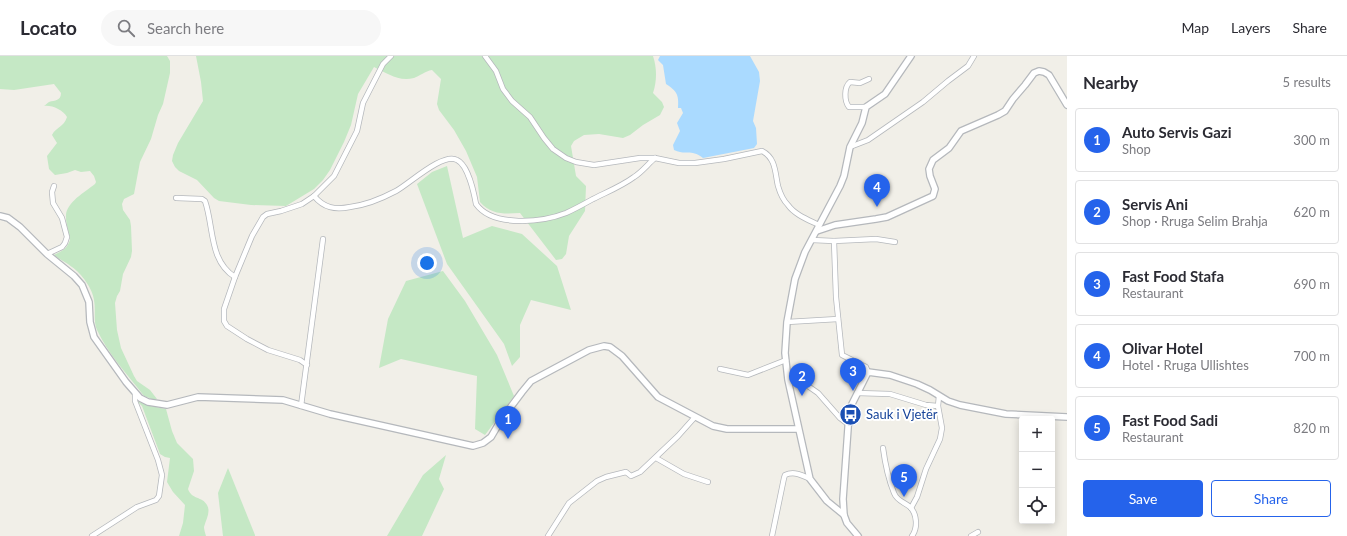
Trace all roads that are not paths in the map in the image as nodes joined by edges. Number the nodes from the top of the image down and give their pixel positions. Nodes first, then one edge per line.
1 (391, 56) edge
2 (485, 56) edge
3 (911, 56) edge
4 (974, 56) edge
5 (869, 79) dead end
6 (1067, 105) edge
7 (866, 107) junction
8 (850, 147) junction
9 (655, 158) junction
10 (54, 186) dead end
11 (314, 196) junction
12 (176, 198) dead end
13 (0, 216) edge
14 (818, 228) junction
15 (323, 239) dead end
16 (812, 240) junction
17 (834, 242) junction
18 (895, 242) dead end
19 (47, 254) junction
20 (235, 277) junction
21 (838, 319) junction
22 (787, 322) junction
23 (786, 360) junction
24 (307, 365) junction
25 (720, 369) dead end
26 (868, 372) junction
27 (805, 384) dead end
28 (135, 393) junction
29 (857, 393) junction
30 (939, 396) junction
31 (302, 406) junction
32 (938, 406) junction
33 (696, 417) junction
34 (1067, 417) edge
35 (848, 424) junction
36 (798, 428) junction
37 (883, 448) dead end
38 (656, 458) junction
39 (810, 479) junction
40 (708, 482) dead end
41 (911, 508) junction
42 (844, 515) junction
43 (978, 532) dead end
44 (914, 535) edge
45 (92, 536) edge
46 (548, 536) edge
47 (772, 536) edge
48 (858, 536) edge
49 (971, 536) edge

1 - 11 street
2 - 9 street
3 - 7 street
4 - 8 street
5 - 7 street
6 - 14 street
7 - 8 street
8 - 14 street
9 - 11 street
9 - 14 street
10 - 19 street
11 - 20 street
12 - 20 street
13 - 19 street
14 - 16 street
15 - 24 street
16 - 17 street
16 - 22 street
17 - 18 street
17 - 21 street
19 - 28 street
20 - 24 street
21 - 22 street
21 - 26 street
22 - 23 street
23 - 25 street
23 - 36 street
24 - 31 street
26 - 29 street
26 - 30 street
27 - 35 street
28 - 31 street
28 - 45 street
29 - 32 street
29 - 35 street
30 - 32 street
30 - 34 street
31 - 33 street
32 - 41 street
33 - 36 street
33 - 38 street
35 - 42 street
36 - 39 street
37 - 41 street
38 - 40 street
38 - 46 street
39 - 42 street
39 - 47 street
41 - 44 street
42 - 48 street
43 - 49 street

